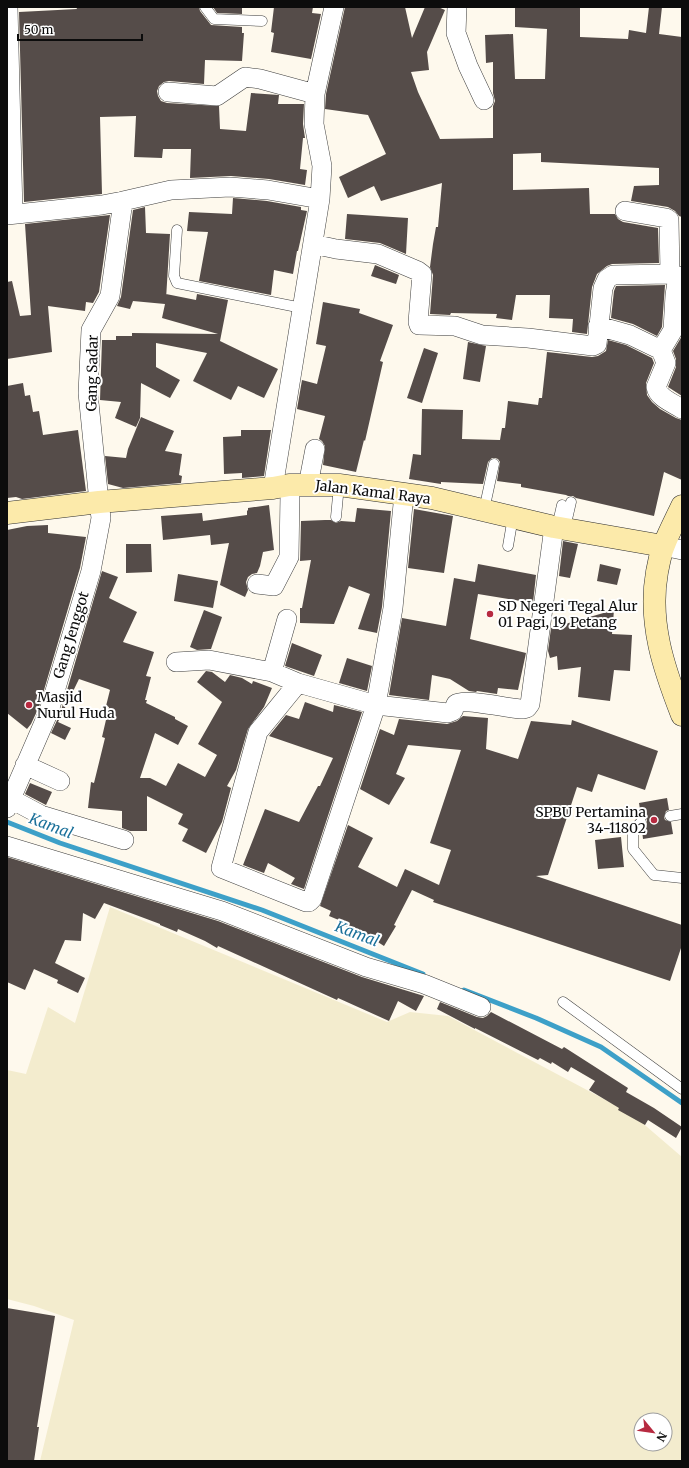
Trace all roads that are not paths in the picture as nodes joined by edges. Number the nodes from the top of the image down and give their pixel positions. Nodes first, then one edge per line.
1 (8, 7) edge
2 (205, 7) edge
3 (334, 7) edge
4 (458, 7) edge
5 (262, 21) dead end
6 (168, 92) dead end
7 (315, 94) junction
8 (484, 100) dead end
9 (320, 199) junction
10 (123, 201) junction
11 (625, 211) dead end
12 (10, 214) edge
13 (177, 230) dead end
14 (313, 244) junction
15 (670, 274) junction
16 (302, 308) junction
17 (598, 326) junction
18 (661, 350) junction
19 (682, 409) edge
20 (315, 449) dead end
21 (494, 464) dead end
22 (310, 485) junction
23 (339, 485) junction
24 (281, 486) junction
25 (404, 494) junction
26 (99, 502) junction
27 (566, 503) dead end
28 (682, 506) edge
29 (484, 510) junction
30 (7, 513) edge
31 (336, 517) dead end
32 (513, 517) junction
33 (558, 527) junction
34 (508, 546) dead end
35 (673, 548) edge
36 (257, 584) dead end
37 (287, 619) dead end
38 (176, 662) dead end
39 (272, 672) junction
40 (298, 683) junction
41 (376, 706) junction
42 (674, 707) edge
43 (26, 765) junction
44 (60, 781) dead end
45 (9, 803) edge
46 (682, 814) edge
47 (670, 816) dead end
48 (641, 822) dead end
49 (124, 840) dead end
50 (7, 846) edge
51 (682, 878) edge
52 (563, 1002) dead end
53 (481, 1007) dead end
54 (682, 1089) edge

1 - 12 street
2 - 5 lane
3 - 7 street
4 - 8 street
6 - 7 street
7 - 9 street
9 - 10 street
9 - 14 street
10 - 12 street
10 - 26 street, Gang Sadar
11 - 15 street
13 - 16 lane
14 - 16 street
14 - 17 street
15 - 17 street
15 - 18 street
16 - 24 street
17 - 18 street
18 - 19 street
20 - 22 street
21 - 29 lane
22 - 23 main road, Jalan Kamal Raya
22 - 24 main road, Jalan Kamal Raya
23 - 25 main road, Jalan Kamal Raya
23 - 31 lane
24 - 26 main road, Jalan Kamal Raya
24 - 36 street
25 - 29 main road, Jalan Kamal Raya
25 - 41 street
26 - 30 main road, Jalan Kamal Raya
26 - 43 street, Gang Jenggot
27 - 33 lane
28 - 35 main road
29 - 32 main road, Jalan Kamal Raya
32 - 33 main road, Jalan Kamal Raya
32 - 34 lane
33 - 35 main road, Jalan Kamal Raya
33 - 41 street
35 - 42 main road
37 - 39 street
38 - 39 street
39 - 40 street
40 - 41 street
40 - 41 street
43 - 44 street
43 - 45 street, Gang Jenggot
45 - 49 street
46 - 47 lane
48 - 51 lane
50 - 53 street
52 - 54 lane

